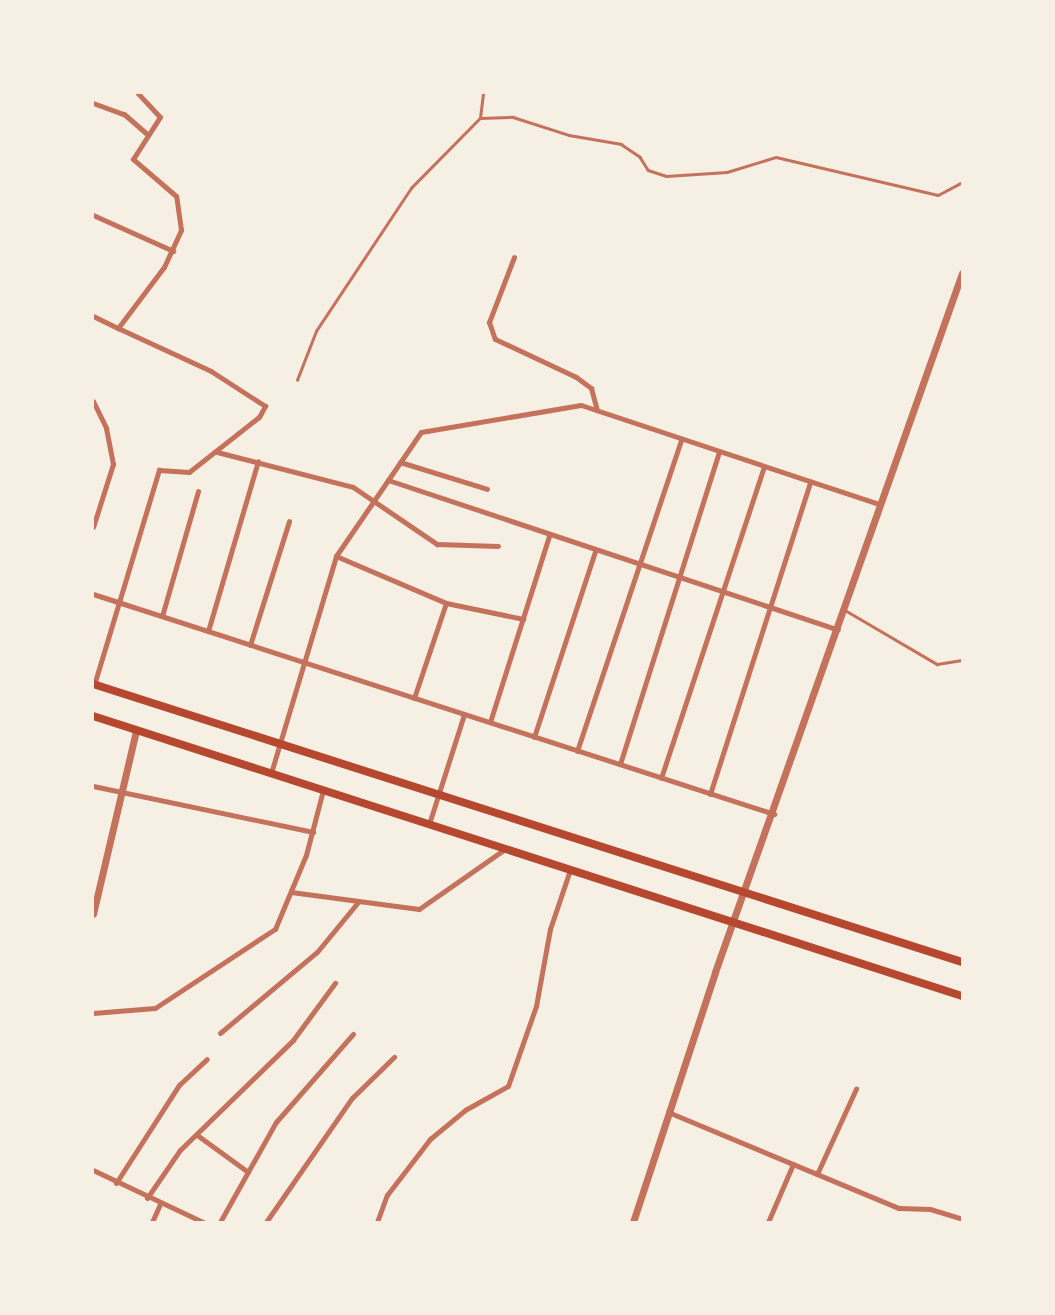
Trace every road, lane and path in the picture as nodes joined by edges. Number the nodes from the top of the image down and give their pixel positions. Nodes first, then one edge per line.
1 (138, 93) edge
2 (482, 93) edge
3 (93, 103) edge
4 (480, 118) junction
5 (148, 135) junction
6 (962, 182) edge
7 (93, 215) edge
8 (173, 251) junction
9 (514, 257) dead end
10 (962, 273) edge
11 (93, 316) edge
12 (118, 328) junction
13 (297, 380) dead end
14 (93, 401) edge
15 (597, 410) junction
16 (681, 440) junction
17 (217, 452) junction
18 (719, 452) junction
19 (258, 461) junction
20 (400, 462) junction
21 (764, 467) junction
22 (388, 480) junction
23 (810, 482) junction
24 (487, 489) dead end
25 (198, 491) dead end
26 (374, 501) junction
27 (881, 505) junction
28 (289, 521) dead end
29 (93, 527) edge
30 (549, 536) junction
31 (498, 547) dead end
32 (595, 552) junction
33 (336, 556) junction
34 (639, 566) junction
35 (681, 579) junction
36 (722, 592) junction
37 (93, 594) edge
38 (118, 602) junction
39 (446, 603) junction
40 (771, 608) junction
41 (845, 610) junction
42 (162, 616) junction
43 (523, 619) junction
44 (838, 630) junction
45 (208, 631) junction
46 (250, 645) junction
47 (962, 660) edge
48 (305, 663) junction
49 (93, 685) edge
50 (414, 698) junction
51 (464, 714) junction
52 (93, 716) edge
53 (490, 722) junction
54 (136, 730) junction
55 (534, 737) junction
56 (280, 744) junction
57 (577, 751) junction
58 (620, 764) junction
59 (271, 773) junction
60 (660, 778) junction
61 (93, 786) edge
62 (323, 790) junction
63 (121, 793) junction
64 (710, 794) junction
65 (439, 795) junction
66 (774, 814) junction
67 (429, 824) junction
68 (313, 832) junction
69 (505, 849) junction
70 (570, 870) junction
71 (291, 892) junction
72 (747, 893) junction
73 (358, 902) junction
74 (93, 914) edge
75 (735, 923) junction
76 (962, 962) edge
77 (335, 983) dead end
78 (962, 996) edge
79 (93, 1013) edge
80 (220, 1033) dead end
81 (353, 1034) dead end
82 (394, 1058) dead end
83 (207, 1059) dead end
84 (856, 1089) dead end
85 (667, 1111) junction
86 (197, 1135) junction
87 (793, 1164) junction
88 (93, 1170) edge
89 (247, 1172) junction
90 (817, 1174) junction
91 (117, 1182) junction
92 (147, 1198) junction
93 (160, 1204) junction
94 (962, 1219) edge
95 (152, 1222) edge
96 (202, 1222) edge
97 (220, 1222) edge
98 (266, 1222) edge
99 (377, 1222) edge
100 (633, 1222) edge
101 (768, 1222) edge

1 - 5 street
2 - 4 lane
3 - 5 street
4 - 6 lane
4 - 13 lane
5 - 8 street
7 - 8 street
8 - 12 street
9 - 15 street
10 - 27 street
11 - 12 street
12 - 17 street
14 - 29 street
15 - 16 street
15 - 20 street
16 - 18 street
16 - 34 street
17 - 19 street
17 - 38 street
18 - 21 street
18 - 35 street
19 - 26 street
19 - 45 street
20 - 22 street
20 - 24 street
21 - 23 street
21 - 36 street
22 - 26 street
22 - 30 street
23 - 27 street
23 - 40 street
25 - 42 street
26 - 31 street
26 - 33 street
27 - 41 street
28 - 46 street
30 - 32 street
30 - 43 street
32 - 34 street
32 - 55 street
33 - 39 street
33 - 48 street
34 - 35 street
34 - 57 street
35 - 36 street
35 - 58 street
36 - 40 street
36 - 60 street
37 - 38 street
38 - 42 street
38 - 49 street
39 - 43 street
39 - 50 street
40 - 44 street
40 - 64 street
41 - 44 street
41 - 47 lane
42 - 45 street
43 - 53 street
44 - 66 street
45 - 46 street
46 - 48 street
48 - 50 street
48 - 56 street
49 - 56 main road
50 - 51 street
51 - 53 street
51 - 65 street
52 - 54 main road
53 - 55 street
54 - 59 main road
54 - 63 street
55 - 57 street
56 - 59 street
56 - 65 main road
57 - 58 street
58 - 60 street
59 - 62 main road
60 - 64 street
61 - 63 street
62 - 67 main road
62 - 68 street
63 - 68 street
63 - 74 street
64 - 66 street
65 - 67 street
65 - 72 main road
66 - 72 street
67 - 69 main road
68 - 71 street
69 - 70 main road
69 - 73 street
70 - 75 main road
70 - 99 street
71 - 73 street
71 - 79 street
72 - 75 street
72 - 76 main road
73 - 80 street
75 - 78 main road
75 - 85 street
77 - 86 street
81 - 89 street
82 - 98 street
83 - 91 street
84 - 90 street
85 - 87 street
85 - 100 street
86 - 89 street
86 - 92 street
87 - 90 street
87 - 101 street
88 - 91 street
89 - 97 street
90 - 94 street
91 - 92 street
92 - 93 street
93 - 95 street
93 - 96 street

